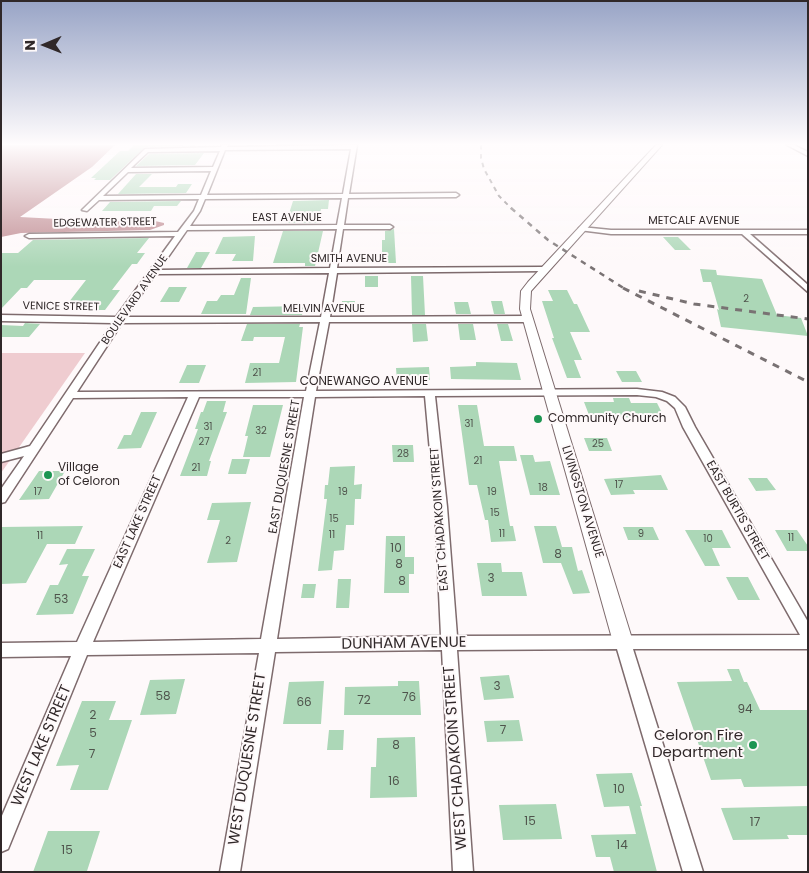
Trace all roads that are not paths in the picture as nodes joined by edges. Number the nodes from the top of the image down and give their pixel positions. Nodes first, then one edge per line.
1 (111, 186) edge
2 (208, 186) edge
3 (346, 186) edge
4 (621, 186) edge
5 (456, 195) dead end
6 (203, 196) junction
7 (344, 196) junction
8 (98, 198) junction
9 (85, 210) dead end
10 (390, 227) dead end
11 (339, 228) junction
12 (580, 229) junction
13 (183, 231) junction
14 (808, 232) edge
15 (745, 233) junction
16 (29, 236) dead end
17 (510, 269) junction
18 (544, 269) junction
19 (333, 271) junction
20 (154, 272) junction
21 (533, 281) junction
22 (808, 290) edge
23 (1, 318) edge
24 (528, 318) junction
25 (119, 320) junction
26 (325, 320) junction
27 (549, 393) junction
28 (430, 394) junction
29 (658, 394) joint
30 (70, 395) junction
31 (310, 395) junction
32 (194, 396) junction
33 (34, 449) junction
34 (1, 458) edge
35 (1, 499) edge
36 (808, 636) edge
37 (623, 642) junction
38 (808, 642) edge
39 (449, 644) junction
40 (267, 646) junction
41 (82, 649) junction
42 (1, 650) edge
43 (1, 842) edge
44 (230, 872) edge
45 (463, 872) edge
46 (693, 872) edge

1 - 8 street
2 - 6 street, BOULEVARD AVENUE
3 - 7 street, EAST DUQUESNE STREET
4 - 12 street, LIVINGSTON AVENUE
5 - 7 street
6 - 7 street
6 - 8 street
6 - 13 street, BOULEVARD AVENUE
7 - 11 street, EAST DUQUESNE STREET
8 - 9 street
10 - 11 street, EAST AVENUE
11 - 13 street, EAST AVENUE
11 - 19 street, EAST DUQUESNE STREET
12 - 15 street, METCALF AVENUE
12 - 18 street, LIVINGSTON AVENUE
13 - 16 street, EDGEWATER STREET
13 - 20 street, BOULEVARD AVENUE
14 - 15 street, METCALF AVENUE
15 - 22 street
17 - 18 street, SMITH AVENUE
17 - 19 street, SMITH AVENUE
17 - 21 street
18 - 21 street, LIVINGSTON AVENUE
19 - 20 street, SMITH AVENUE
19 - 26 street, EAST DUQUESNE STREET
20 - 25 street, BOULEVARD AVENUE
21 - 24 street, LIVINGSTON AVENUE
23 - 25 street, VENICE STREET
24 - 26 street, MELVIN AVENUE
24 - 27 street, LIVINGSTON AVENUE
25 - 26 street, MELVIN AVENUE
25 - 30 street, BOULEVARD AVENUE
26 - 31 street, EAST DUQUESNE STREET
27 - 28 street, CONEWANGO AVENUE
27 - 29 street, CONEWANGO AVENUE
27 - 37 street, LIVINGSTON AVENUE
28 - 31 street, CONEWANGO AVENUE
28 - 39 street, EAST CHADAKOIN STREET
29 - 36 street, EAST BURTIS STREET
30 - 32 street, CONEWANGO AVENUE
30 - 33 street, BOULEVARD AVENUE
31 - 32 street, CONEWANGO AVENUE
31 - 40 street, EAST DUQUESNE STREET
32 - 41 street, EAST LAKE STREET
33 - 34 street
33 - 35 street, BOULEVARD AVENUE
37 - 38 street, DUNHAM AVENUE
37 - 39 street, DUNHAM AVENUE
37 - 46 street, LIVINGSTON AVENUE
39 - 40 street, DUNHAM AVENUE
39 - 45 street, WEST CHADAKOIN STREET
40 - 41 street, DUNHAM AVENUE
40 - 44 street, WEST DUQUESNE STREET
41 - 42 street, DUNHAM AVENUE
41 - 43 street, WEST LAKE STREET

